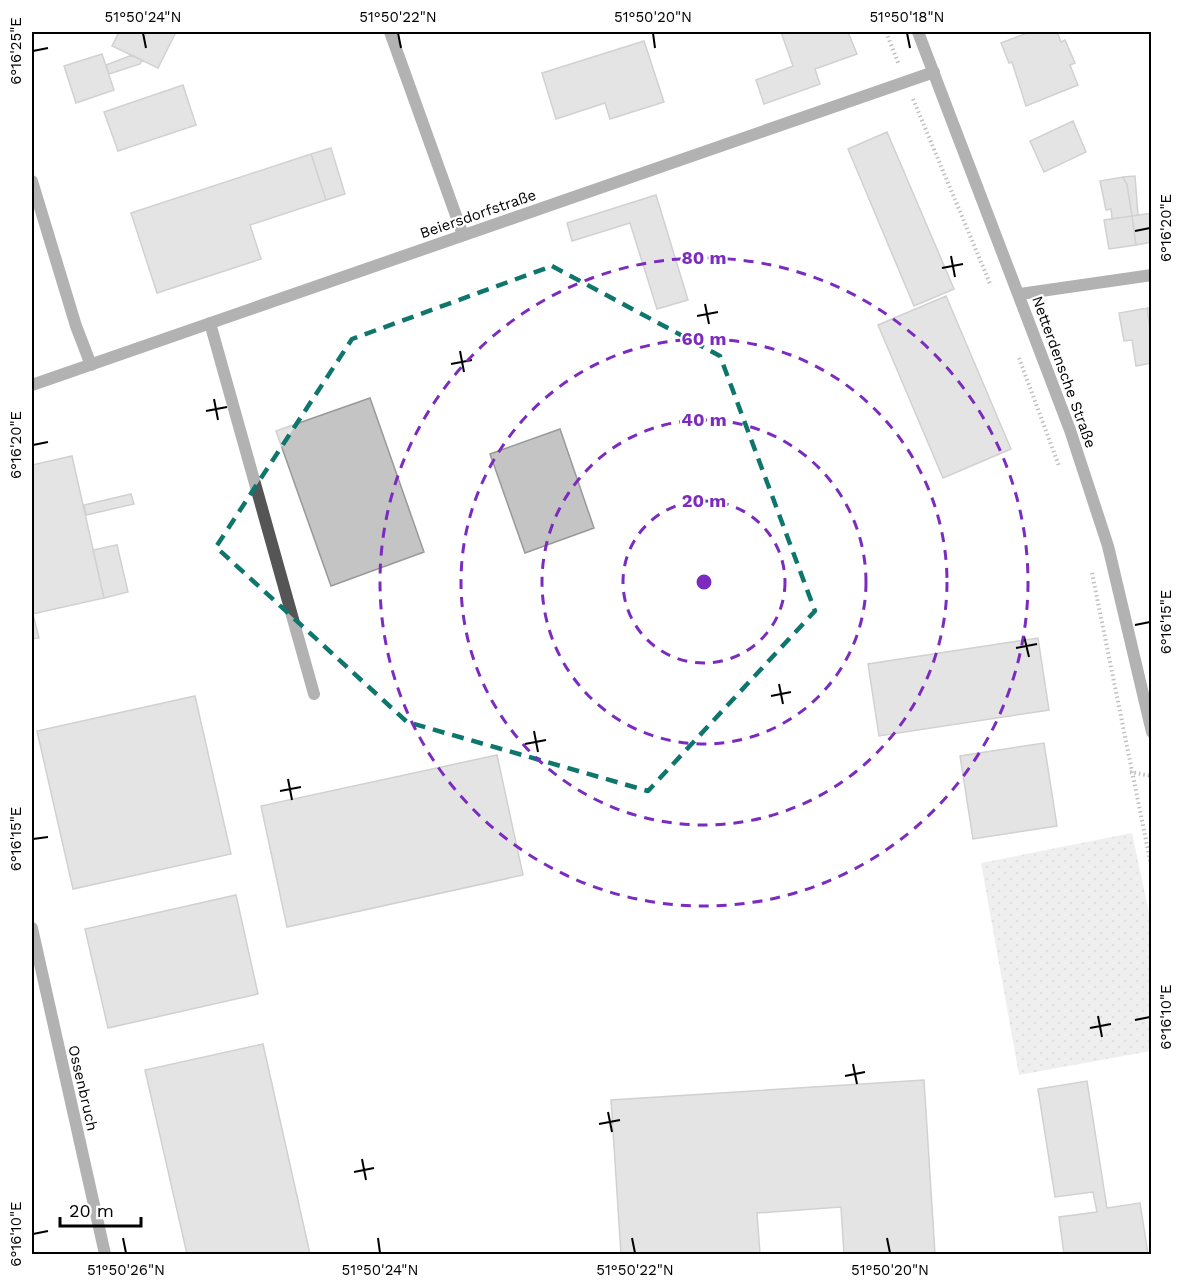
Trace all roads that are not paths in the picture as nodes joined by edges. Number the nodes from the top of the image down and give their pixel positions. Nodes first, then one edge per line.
1 (390, 32) edge
2 (918, 32) edge
3 (934, 72) junction
4 (32, 181) edge
5 (463, 235) junction
6 (1152, 275) edge
7 (1020, 294) junction
8 (210, 323) junction
9 (91, 365) junction
10 (32, 385) edge
11 (314, 694) dead end
12 (1152, 732) edge
13 (32, 928) edge
14 (105, 1254) edge

1 - 5 street
2 - 3 street, Netterdensche Straße
3 - 5 street, Beiersdorfstraße
3 - 7 street, Netterdensche Straße
4 - 9 street
5 - 8 street, Beiersdorfstraße
6 - 7 street
7 - 12 street, Netterdensche Straße
8 - 9 street, Beiersdorfstraße
8 - 11 street
9 - 10 street, Beiersdorfstraße
13 - 14 street, Ossenbruch

